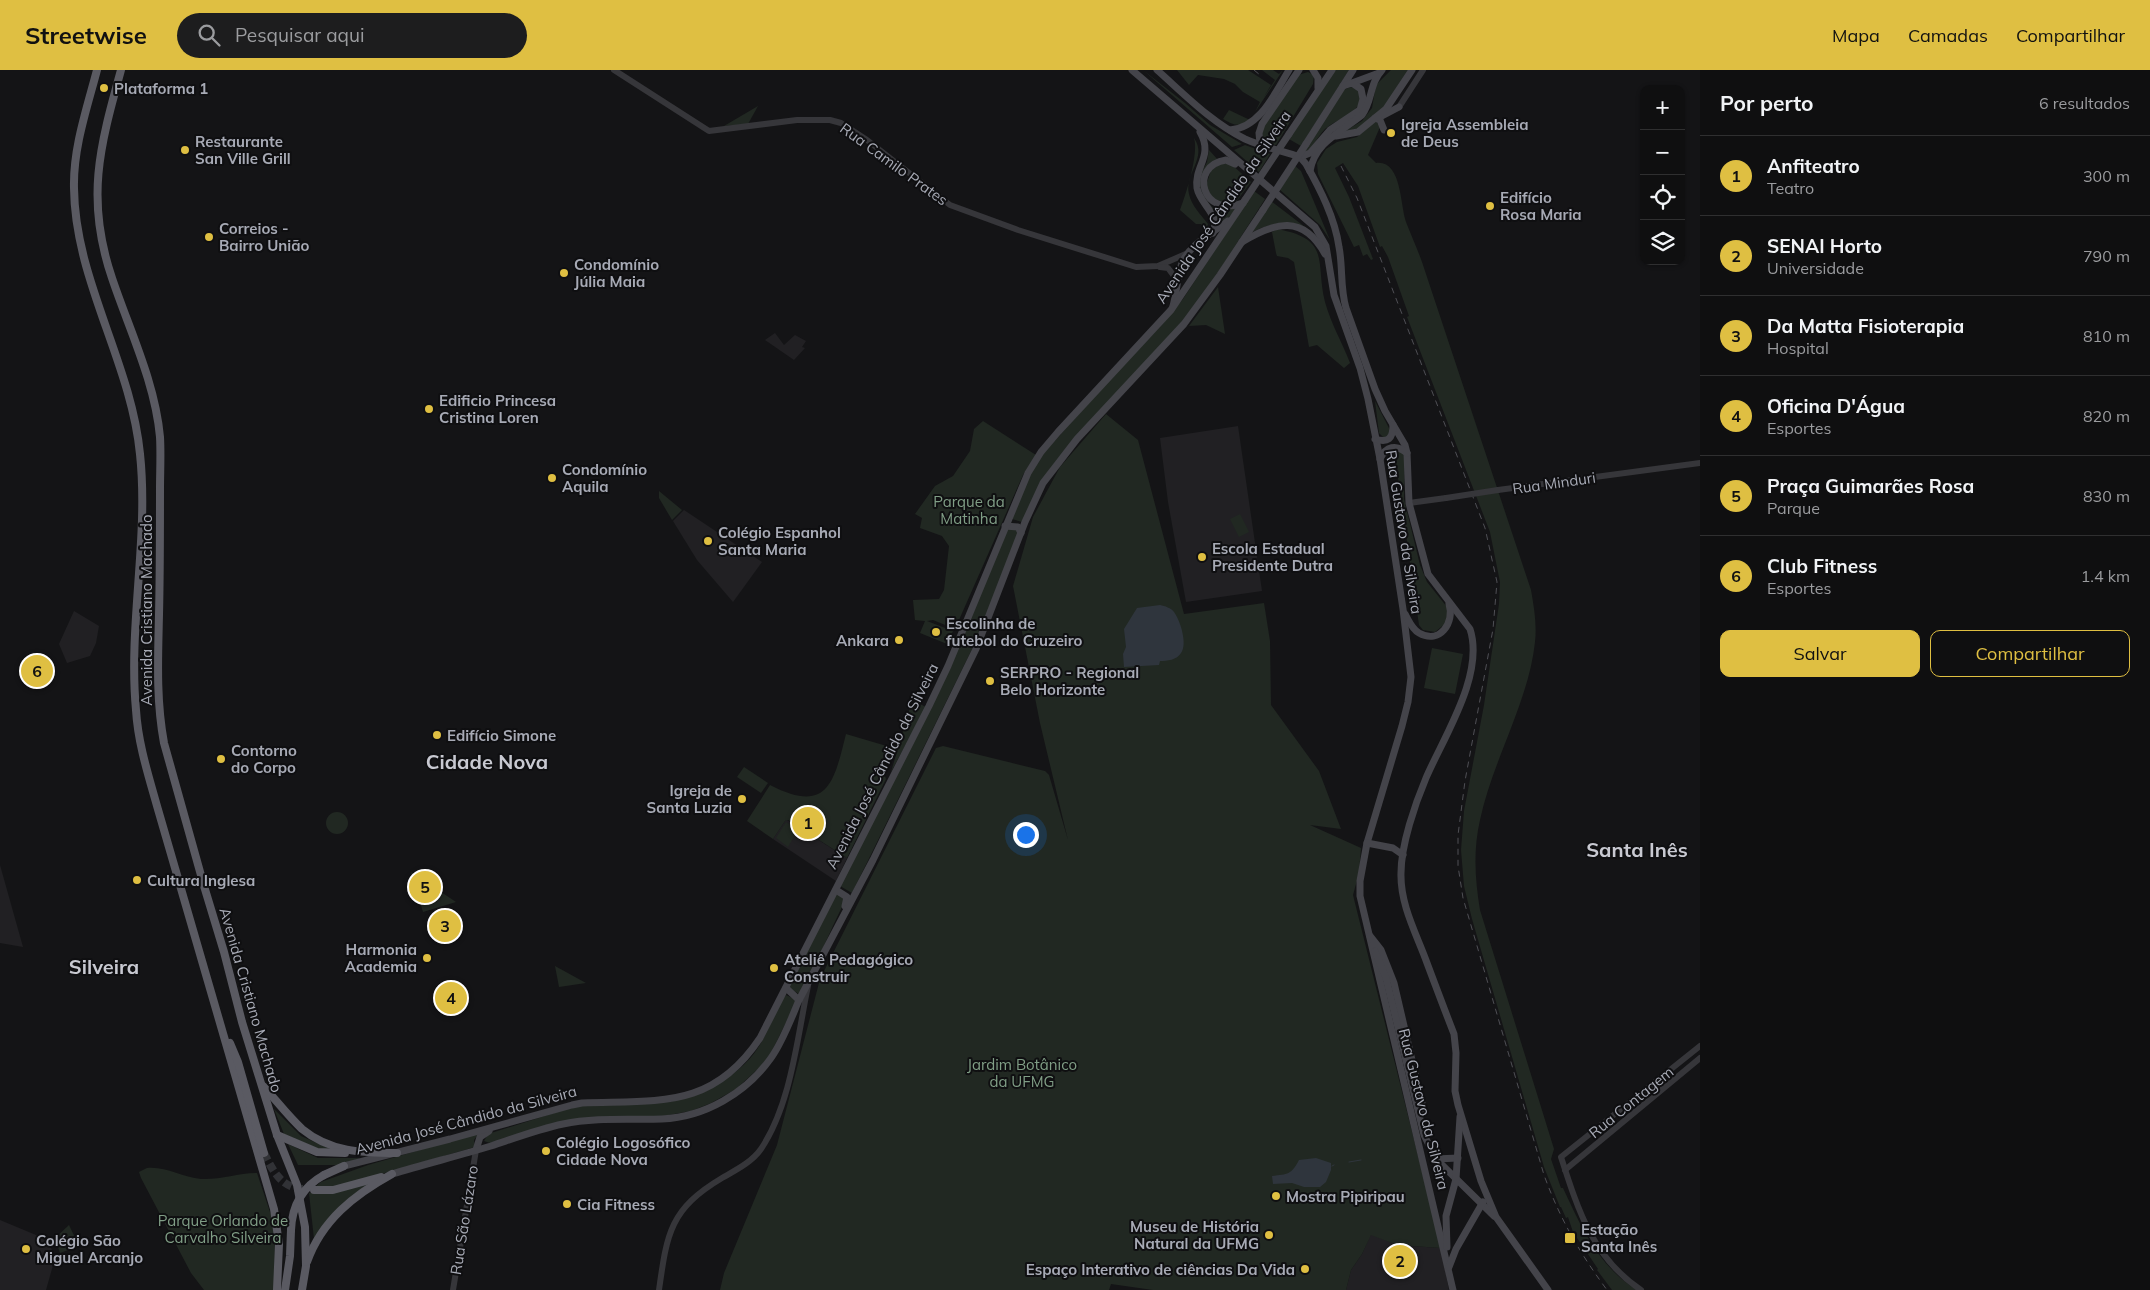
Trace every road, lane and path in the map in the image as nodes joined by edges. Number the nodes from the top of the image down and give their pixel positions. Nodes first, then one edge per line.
1 (97, 70) edge
2 (121, 70) edge
3 (614, 70) edge
4 (1132, 70) edge
5 (1157, 70) edge
6 (1290, 70) edge
7 (1299, 70) edge
8 (1313, 70) edge
9 (1332, 70) edge
10 (1353, 70) edge
11 (1412, 70) edge
12 (1423, 70) edge
13 (1381, 72) edge
14 (1352, 83) junction
15 (1343, 86) junction
16 (1318, 89) junction
17 (1399, 107) joint
18 (1375, 118) junction
19 (1198, 129) junction
20 (1230, 130) junction
21 (1384, 130) dead end
22 (1333, 136) junction
23 (1260, 144) junction
24 (1300, 157) junction
25 (1245, 169) junction
26 (1310, 171) junction
27 (1244, 202) junction
28 (1234, 216) junction
29 (1213, 233) junction
30 (1240, 244) junction
31 (1188, 253) junction
32 (1329, 259) junction
33 (1158, 266) junction
34 (1177, 280) junction
35 (1171, 310) junction
36 (1393, 425) junction
37 (1375, 440) junction
38 (1408, 453) junction
39 (1380, 459) junction
40 (1700, 463) edge
41 (1409, 503) junction
42 (1009, 515) junction
43 (1025, 522) junction
44 (1005, 526) junction
45 (1021, 533) junction
46 (1448, 601) junction
47 (1403, 610) junction
48 (1367, 843) junction
49 (1403, 855) junction
50 (836, 890) junction
51 (838, 925) junction
52 (1368, 934) junction
53 (809, 984) junction
54 (786, 988) junction
55 (800, 1000) junction
56 (215, 1004) junction
57 (802, 1014) junction
58 (1700, 1046) edge
59 (1700, 1058) edge
60 (261, 1085) junction
61 (1460, 1114) junction
62 (496, 1127) junction
63 (277, 1135) junction
64 (476, 1150) junction
65 (357, 1152) junction
66 (264, 1153) tunnel mouth
67 (397, 1153) junction
68 (1458, 1158) junction
69 (1436, 1159) junction
70 (344, 1166) joint
71 (1565, 1170) junction
72 (392, 1174) junction
73 (1456, 1179) junction
74 (314, 1190) tunnel mouth
75 (1486, 1194) junction
76 (1482, 1204) junction
77 (1476, 1216) junction
78 (1496, 1218) junction
79 (306, 1266) junction
80 (1448, 1270) junction
81 (277, 1290) edge
82 (285, 1290) edge
83 (302, 1290) edge
84 (453, 1290) edge
85 (659, 1290) edge
86 (1453, 1290) edge
87 (1548, 1290) edge
88 (1642, 1290) edge

1 - 56 highway, Avenida Cristiano Machado
2 - 60 highway, Avenida Cristiano Machado
3 - 33 street, Rua Camilo Prates
4 - 19 main road, Rua Gustavo da Silveira
5 - 20 main road
6 - 20 main road
7 - 23 main road
8 - 16 main road
9 - 16 main road, Avenida José Cândido da Silveira
10 - 15 main road, Avenida José Cândido da Silveira
11 - 18 main road
12 - 17 street
13 - 14 main road
13 - 22 main road
14 - 15 main road
14 - 24 main road
15 - 30 main road, Avenida José Cândido da Silveira, bridge
16 - 27 main road, Avenida José Cândido da Silveira, bridge
17 - 18 main road
18 - 21 main road
18 - 22 main road
19 - 25 main road, Rua Gustavo da Silveira
19 - 29 main road
20 - 23 main road
22 - 26 main road
23 - 24 main road
24 - 26 main road
25 - 27 main road
25 - 32 main road, Rua Gustavo da Silveira
26 - 36 main road
27 - 28 main road, Avenida José Cândido da Silveira
28 - 29 main road
28 - 35 main road, Avenida José Cândido da Silveira
29 - 31 main road
30 - 32 main road
30 - 43 main road, Avenida José Cândido da Silveira
31 - 33 street, Rua Camilo Prates
31 - 34 main road
32 - 37 main road, Rua Gustavo da Silveira
33 - 34 street
34 - 35 main road
35 - 42 main road, Avenida José Cândido da Silveira
36 - 37 main road
36 - 38 main road
37 - 39 main road, Rua Gustavo da Silveira
38 - 39 main road
38 - 41 main road
39 - 47 main road, Rua Gustavo da Silveira
40 - 41 street, Rua Minduri, bridge
41 - 46 main road
42 - 43 main road
42 - 44 main road, Avenida José Cândido da Silveira
43 - 45 main road, Avenida José Cândido da Silveira
44 - 45 main road
44 - 50 main road, Avenida José Cândido da Silveira
45 - 51 main road, Avenida José Cândido da Silveira
46 - 47 main road
46 - 49 main road
47 - 48 main road, Rua Gustavo da Silveira
48 - 49 main road
48 - 52 main road, Rua Gustavo da Silveira
49 - 61 main road
50 - 51 main road
50 - 54 main road, Avenida José Cândido da Silveira
51 - 53 main road, Avenida José Cândido da Silveira
52 - 69 main road, Rua Gustavo da Silveira
52 - 80 main road, Rua Gustavo da Silveira
53 - 55 main road, Avenida José Cândido da Silveira
53 - 57 street
54 - 55 main road
54 - 62 main road, Avenida José Cândido da Silveira
55 - 57 street
55 - 64 main road, Avenida José Cândido da Silveira
56 - 66 highway
56 - 81 highway, Avenida Cristiano Machado
57 - 85 street
58 - 71 street, Rua Contagem
59 - 71 street, Rua Contagem
60 - 63 highway, Avenida Cristiano Machado
60 - 65 highway
61 - 68 main road
61 - 75 main road
62 - 64 main road
62 - 67 main road, Avenida José Cândido da Silveira
63 - 65 highway
63 - 79 highway, Avenida Cristiano Machado
64 - 72 main road, Avenida José Cândido da Silveira
64 - 84 street, Rua São Lázaro
65 - 67 highway
67 - 70 main road, Avenida José Cândido da Silveira
68 - 69 main road
68 - 73 main road
69 - 73 main road, Rua Gustavo da Silveira
70 - 82 highway, bridge
71 - 88 street
72 - 74 highway
72 - 79 highway
73 - 76 main road, Rua Gustavo da Silveira
73 - 80 main road
75 - 76 main road
75 - 78 main road
76 - 77 main road
76 - 78 main road, Rua Gustavo da Silveira
77 - 78 main road
77 - 80 main road
78 - 87 main road
79 - 83 highway, Avenida Cristiano Machado
80 - 86 main road, Rua Gustavo da Silveira

